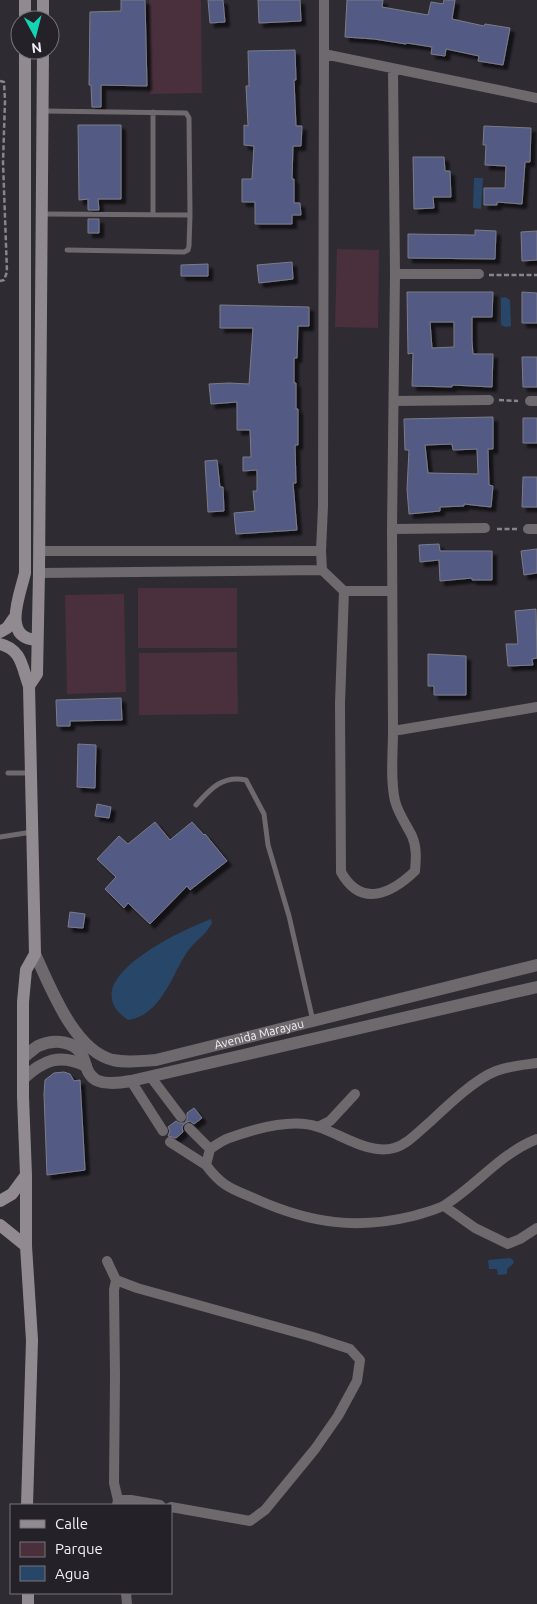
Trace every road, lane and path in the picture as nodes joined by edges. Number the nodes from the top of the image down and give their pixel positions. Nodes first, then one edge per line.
1 (324, 0) edge
2 (324, 54) junction
3 (25, 60) edge
4 (43, 60) edge
5 (393, 69) junction
6 (0, 81) edge
7 (537, 98) edge
8 (44, 111) junction
9 (153, 112) junction
10 (41, 214) junction
11 (153, 214) junction
12 (190, 215) junction
13 (67, 250) dead end
14 (395, 274) junction
15 (479, 274) joint
16 (537, 275) edge
17 (0, 282) edge
18 (489, 400) joint
19 (394, 401) junction
20 (534, 401) edge
21 (485, 528) joint
22 (532, 529) edge
23 (392, 530) junction
24 (40, 551) junction
25 (320, 551) junction
26 (322, 570) junction
27 (40, 572) junction
28 (392, 590) junction
29 (344, 591) junction
30 (14, 618) junction
31 (0, 632) edge
32 (37, 640) junction
33 (0, 644) edge
34 (29, 686) junction
35 (537, 707) edge
36 (393, 731) junction
37 (32, 773) junction
38 (8, 774) dead end
39 (196, 805) dead end
40 (33, 832) junction
41 (0, 837) edge
42 (35, 954) junction
43 (537, 965) edge
44 (537, 987) edge
45 (313, 1021) junction
46 (22, 1058) junction
47 (537, 1063) edge
48 (86, 1066) junction
49 (150, 1076) junction
50 (23, 1079) junction
51 (131, 1081) junction
52 (355, 1094) dead end
53 (181, 1118) dead end
54 (318, 1127) junction
55 (189, 1128) dead end
56 (163, 1131) dead end
57 (537, 1139) edge
58 (170, 1142) dead end
59 (210, 1149) junction
60 (206, 1165) junction
61 (26, 1176) junction
62 (0, 1201) edge
63 (444, 1206) junction
64 (0, 1225) edge
65 (537, 1228) edge
66 (26, 1246) junction
67 (107, 1261) dead end
68 (116, 1280) junction
69 (118, 1503) edge
70 (27, 1504) edge
71 (154, 1504) edge
72 (172, 1507) edge

1 - 2 street
2 - 5 street
2 - 25 street
3 - 30 main road
4 - 8 main road
5 - 7 street
5 - 14 street
6 - 17 path
8 - 9 lane
8 - 10 main road
9 - 11 lane
9 - 12 lane
10 - 11 lane
10 - 24 main road
11 - 12 lane
12 - 13 lane
14 - 15 street
14 - 19 street
15 - 16 path
18 - 19 street
18 - 20 path
19 - 23 street
21 - 22 path
21 - 23 street
23 - 28 street
24 - 25 street
24 - 27 main road
25 - 26 street
26 - 27 street
26 - 29 street
27 - 32 main road
28 - 29 street
28 - 36 street
29 - 36 street
30 - 31 main road
30 - 32 main road
32 - 34 main road
33 - 34 main road
34 - 37 main road
35 - 36 street
37 - 38 lane
37 - 40 main road
39 - 45 lane
40 - 41 lane
40 - 42 main road
42 - 45 street, Avenida Marayau
42 - 46 main road
43 - 45 street, Avenida Marayau
44 - 49 street, Avenida Marayau
46 - 48 street, Avenida Marayau
46 - 50 main road
47 - 54 street
48 - 50 street
48 - 51 street, Avenida Marayau
49 - 51 street, Avenida Marayau
49 - 53 street
50 - 61 main road
51 - 56 street
52 - 54 street
54 - 59 street
55 - 59 street
57 - 63 street
58 - 60 street
59 - 60 street
60 - 63 street
61 - 62 main road
61 - 66 main road
63 - 65 street
64 - 66 main road
66 - 70 main road
67 - 68 street
68 - 69 street
68 - 72 street
69 - 71 street

